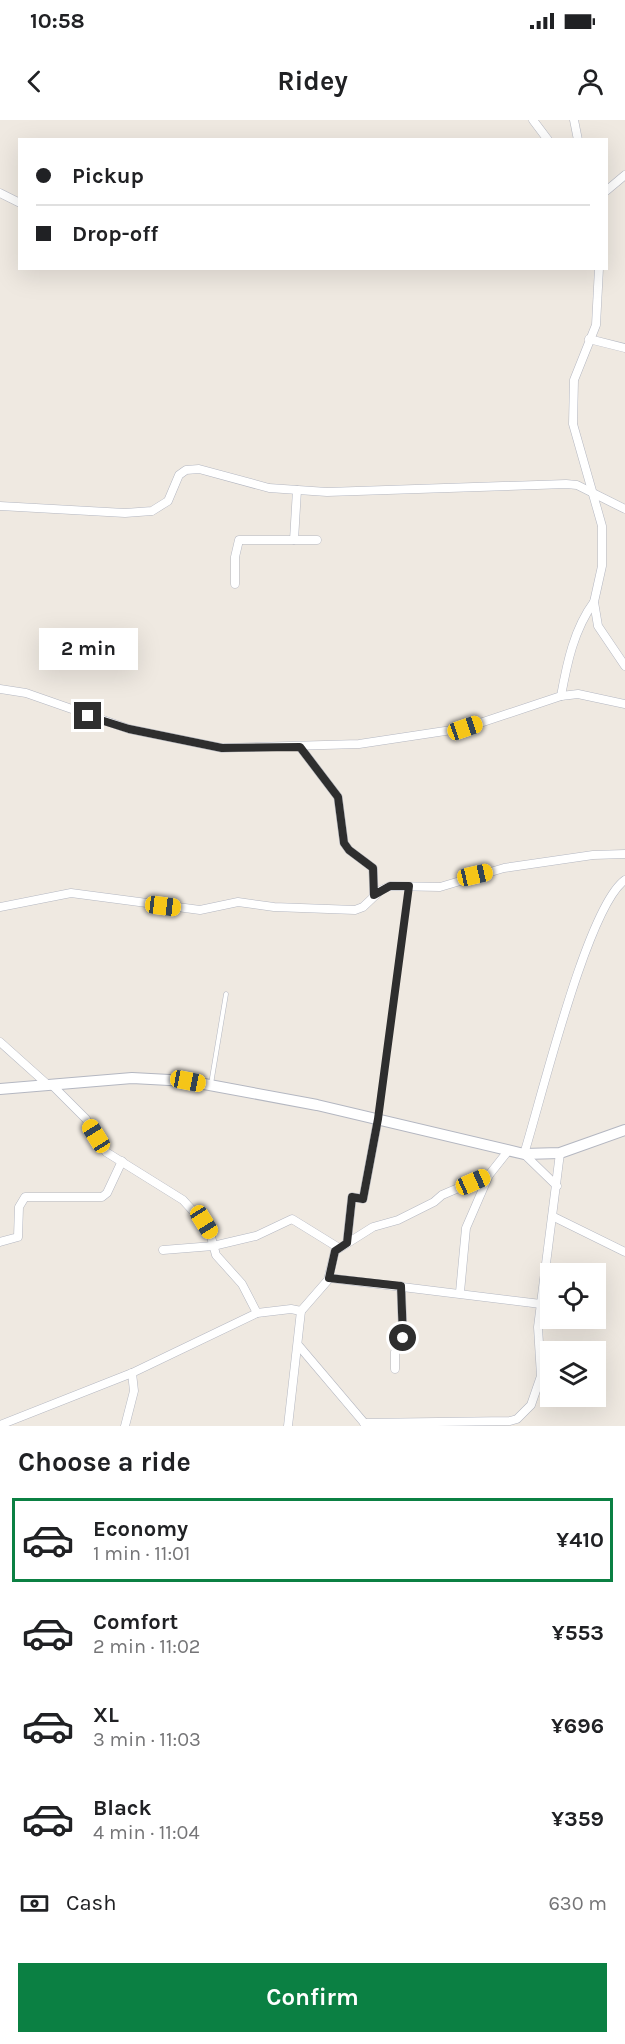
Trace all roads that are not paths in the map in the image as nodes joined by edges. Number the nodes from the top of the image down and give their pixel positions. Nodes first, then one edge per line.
1 (533, 120) edge
2 (574, 120) edge
3 (546, 138) edge
4 (578, 138) edge
5 (625, 175) edge
6 (608, 189) edge
7 (0, 193) edge
8 (18, 202) edge
9 (599, 270) edge
10 (589, 339) junction
11 (625, 348) edge
12 (297, 490) junction
13 (593, 493) junction
14 (0, 507) edge
15 (625, 509) edge
16 (294, 540) junction
17 (317, 540) dead end
18 (235, 584) dead end
19 (594, 602) junction
20 (625, 666) edge
21 (0, 689) edge
22 (561, 696) junction
23 (625, 704) edge
24 (300, 747) junction
25 (625, 854) edge
26 (625, 880) edge
27 (409, 886) junction
28 (374, 895) junction
29 (0, 907) edge
30 (226, 994) dead end
31 (0, 1042) edge
32 (50, 1085) junction
33 (211, 1085) junction
34 (0, 1089) edge
35 (378, 1119) junction
36 (625, 1130) edge
37 (508, 1151) junction
38 (561, 1153) junction
39 (524, 1154) junction
40 (122, 1161) junction
41 (489, 1175) junction
42 (557, 1186) junction
43 (554, 1217) junction
44 (0, 1242) edge
45 (347, 1243) junction
46 (213, 1246) junction
47 (339, 1248) junction
48 (163, 1250) dead end
49 (625, 1252) edge
50 (547, 1263) edge
51 (329, 1278) junction
52 (401, 1286) junction
53 (460, 1292) junction
54 (540, 1306) edge
55 (302, 1311) junction
56 (257, 1313) junction
57 (540, 1313) edge
58 (299, 1346) junction
59 (395, 1369) dead end
60 (132, 1373) junction
61 (510, 1424) edge
62 (0, 1425) edge
63 (365, 1425) edge
64 (125, 1426) edge
65 (288, 1426) edge

1 - 3 street
2 - 4 street
5 - 6 street
7 - 8 street
9 - 10 street
10 - 11 street
10 - 13 street
12 - 13 street
12 - 14 street
12 - 16 street
13 - 15 street
13 - 19 street
16 - 17 street
16 - 18 street
19 - 20 street
19 - 22 street
21 - 24 street
22 - 23 street
22 - 24 street
24 - 28 street
25 - 27 street
26 - 39 street
27 - 28 street
27 - 35 lane
28 - 29 street
30 - 33 lane
31 - 32 street
32 - 33 street
32 - 34 street
32 - 40 street
33 - 35 street
35 - 37 street
35 - 45 street
36 - 38 street
37 - 39 street
37 - 41 street
38 - 39 street
38 - 42 street
39 - 42 street
40 - 44 street
40 - 46 street
41 - 45 street
41 - 53 street
42 - 43 street
43 - 49 street
43 - 50 street
45 - 47 street
46 - 47 street
46 - 48 street
46 - 56 street
47 - 51 street
51 - 52 street
51 - 55 street
52 - 53 street
52 - 59 street
53 - 54 street
55 - 56 street
55 - 58 street
56 - 60 street
57 - 61 street
58 - 63 street
58 - 65 street
60 - 62 street
60 - 64 street
61 - 63 street

